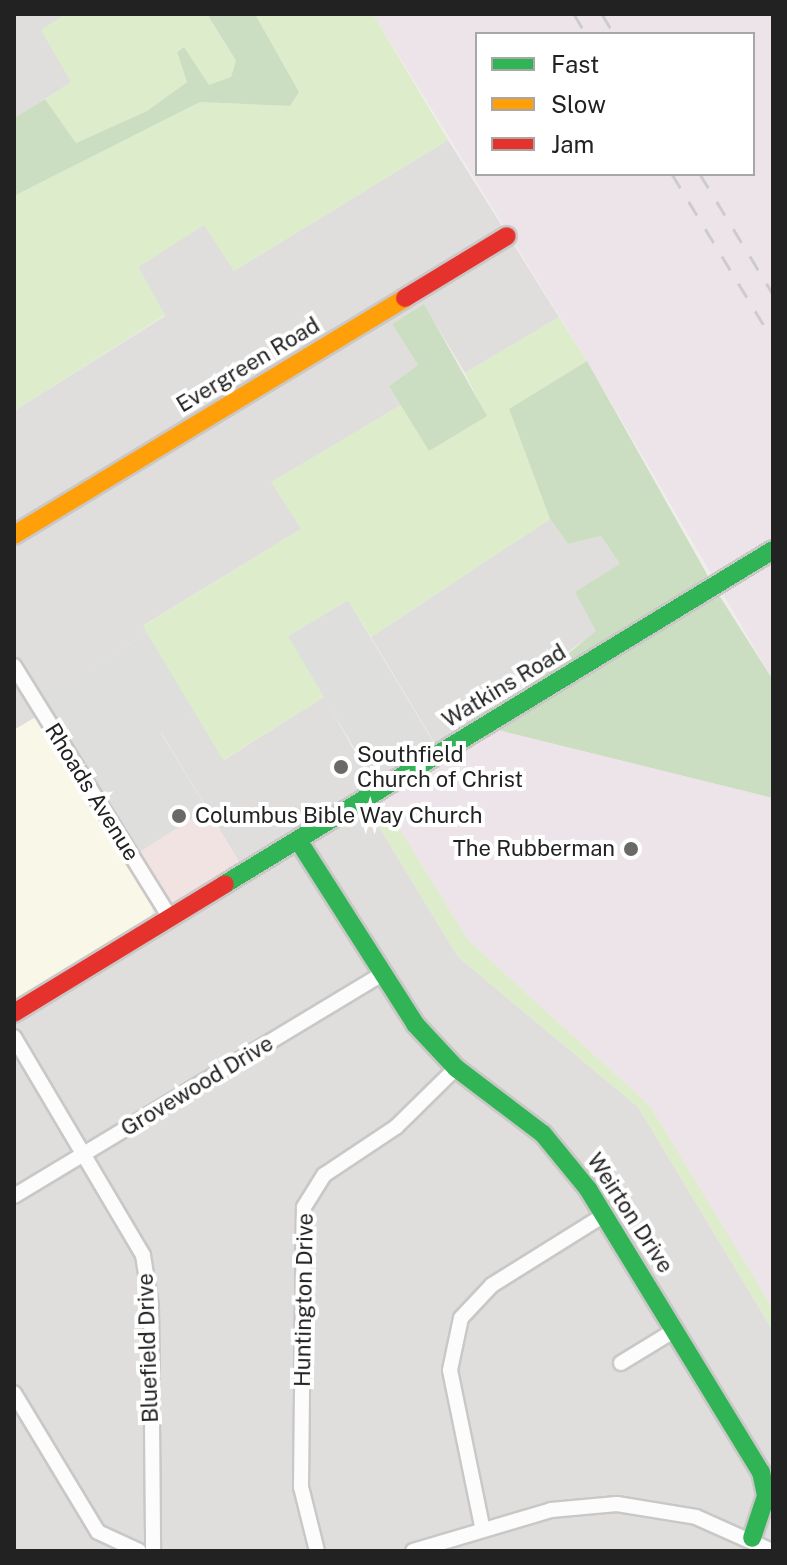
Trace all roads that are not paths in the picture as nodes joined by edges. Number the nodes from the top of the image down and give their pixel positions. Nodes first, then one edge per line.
1 (507, 236) dead end
2 (14, 535) edge
3 (773, 550) edge
4 (14, 666) edge
5 (298, 840) junction
6 (170, 918) junction
7 (380, 975) junction
8 (14, 1013) edge
9 (14, 1037) edge
10 (456, 1068) junction
11 (85, 1154) junction
12 (14, 1196) edge
13 (604, 1215) junction
14 (675, 1330) junction
15 (621, 1363) dead end
16 (14, 1393) edge
17 (482, 1526) junction
18 (752, 1538) junction
19 (139, 1551) edge
20 (153, 1551) edge
21 (317, 1551) edge
22 (413, 1551) edge
23 (772, 1551) edge

1 - 2 street, Evergreen Road
3 - 5 street, Watkins Road
4 - 6 street, Rhoads Avenue
5 - 6 street, Watkins Road
5 - 7 street, Weirton Drive
6 - 8 street, Watkins Road
7 - 10 street, Weirton Drive
7 - 11 street, Grovewood Drive
9 - 11 street, Bluefield Drive
10 - 13 street, Weirton Drive
10 - 21 street, Huntington Drive
11 - 12 street, Grovewood Drive
11 - 20 street, Bluefield Drive
13 - 14 street, Weirton Drive
13 - 17 street
14 - 15 street
14 - 18 street, Weirton Drive
16 - 19 street
17 - 18 street
17 - 22 street
18 - 23 street

